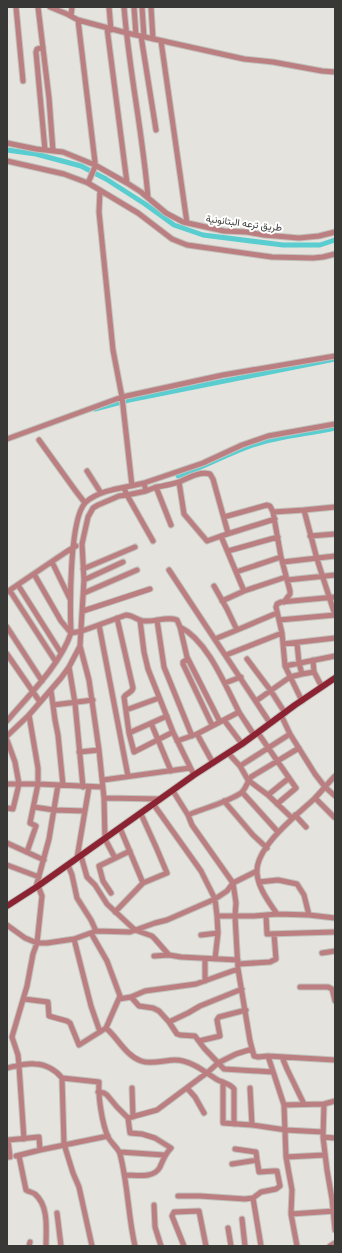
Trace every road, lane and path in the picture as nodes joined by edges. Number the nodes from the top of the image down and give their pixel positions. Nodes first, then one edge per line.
1 (16, 7) edge
2 (38, 7) edge
3 (50, 7) edge
4 (72, 7) edge
5 (109, 7) edge
6 (124, 7) edge
7 (134, 7) edge
8 (142, 7) edge
9 (151, 7) edge
10 (71, 16) junction
11 (78, 20) junction
12 (109, 29) junction
13 (127, 34) junction
14 (140, 36) junction
15 (153, 39) junction
16 (161, 41) junction
17 (43, 47) junction
18 (335, 72) edge
19 (23, 81) dead end
20 (156, 130) dead end
21 (7, 143) edge
22 (45, 150) junction
23 (53, 151) junction
24 (7, 161) edge
25 (95, 167) junction
26 (88, 183) junction
27 (127, 183) junction
28 (100, 190) junction
29 (148, 198) junction
30 (187, 223) junction
31 (335, 232) edge
32 (335, 254) edge
33 (335, 356) edge
34 (123, 400) junction
35 (335, 424) edge
36 (7, 439) edge
37 (39, 440) dead end
38 (87, 471) dead end
39 (178, 482) junction
40 (144, 483) junction
41 (132, 486) junction
42 (156, 487) junction
43 (124, 488) junction
44 (146, 491) junction
45 (101, 493) junction
46 (127, 495) junction
47 (85, 503) junction
48 (335, 507) edge
49 (304, 510) junction
50 (273, 512) junction
51 (224, 517) junction
52 (275, 519) junction
53 (171, 525) dead end
54 (228, 533) junction
55 (335, 534) edge
56 (221, 536) junction
57 (310, 536) junction
58 (278, 537) junction
59 (153, 541) dead end
60 (82, 544) junction
61 (74, 547) junction
62 (135, 547) dead end
63 (228, 551) junction
64 (335, 556) edge
65 (282, 559) junction
66 (317, 559) junction
67 (52, 562) junction
68 (123, 562) dead end
69 (83, 569) junction
70 (137, 570) dead end
71 (169, 570) dead end
72 (236, 572) junction
73 (34, 574) junction
74 (335, 575) edge
75 (322, 576) junction
76 (287, 579) junction
77 (84, 580) junction
78 (18, 585) junction
79 (214, 586) dead end
80 (150, 588) dead end
81 (8, 591) edge
82 (244, 591) junction
83 (84, 593) junction
84 (332, 598) edge
85 (71, 599) junction
86 (222, 601) junction
87 (284, 602) junction
88 (83, 611) junction
89 (277, 613) junction
90 (335, 615) edge
91 (118, 618) junction
92 (140, 620) junction
93 (157, 620) junction
94 (279, 620) junction
95 (99, 625) junction
96 (7, 627) edge
97 (180, 627) junction
98 (237, 630) junction
99 (82, 631) junction
100 (282, 632) junction
101 (71, 633) junction
102 (335, 638) edge
103 (215, 639) junction
104 (297, 643) junction
105 (284, 644) junction
106 (80, 646) junction
107 (61, 653) junction
108 (7, 654) edge
109 (226, 655) junction
110 (335, 656) edge
111 (188, 659) junction
112 (247, 659) dead end
113 (313, 660) junction
114 (56, 662) junction
115 (299, 663) junction
116 (285, 666) junction
117 (69, 667) junction
118 (314, 672) junction
119 (302, 674) junction
120 (241, 677) junction
121 (290, 677) junction
122 (335, 678) edge
123 (42, 681) junction
124 (225, 683) junction
125 (322, 686) junction
126 (51, 691) junction
127 (271, 691) junction
128 (33, 692) junction
129 (159, 698) junction
130 (93, 700) junction
131 (256, 701) junction
132 (302, 701) junction
133 (40, 702) junction
134 (74, 703) junction
135 (53, 705) junction
136 (126, 710) junction
137 (239, 712) junction
138 (283, 714) junction
139 (29, 715) junction
140 (167, 716) junction
141 (8, 717) edge
142 (222, 721) junction
143 (151, 723) junction
144 (270, 723) junction
145 (212, 725) junction
146 (129, 732) junction
147 (173, 732) junction
148 (256, 734) junction
149 (290, 734) junction
150 (195, 735) junction
151 (7, 736) edge
152 (7, 740) edge
153 (159, 740) junction
154 (177, 741) junction
155 (242, 744) junction
156 (269, 747) junction
157 (299, 748) junction
158 (99, 750) junction
159 (80, 752) junction
160 (228, 752) junction
161 (278, 762) junction
162 (213, 763) junction
163 (240, 766) junction
164 (190, 768) junction
165 (171, 771) junction
166 (194, 775) junction
167 (128, 776) junction
168 (335, 776) edge
169 (289, 778) junction
170 (102, 780) junction
171 (248, 780) junction
172 (7, 784) edge
173 (19, 784) junction
174 (38, 784) junction
175 (60, 785) junction
176 (86, 787) junction
177 (103, 787) junction
178 (325, 787) junction
179 (173, 791) junction
180 (242, 792) junction
181 (268, 795) junction
182 (335, 796) edge
183 (104, 798) junction
184 (314, 798) junction
185 (161, 799) junction
186 (224, 801) junction
187 (277, 804) junction
188 (154, 805) junction
189 (34, 807) junction
190 (7, 808) edge
191 (54, 810) junction
192 (85, 811) junction
193 (141, 814) junction
194 (188, 815) junction
195 (294, 817) junction
196 (334, 817) dead end
197 (306, 827) dead end
198 (120, 828) junction
199 (278, 832) junction
200 (105, 839) junction
201 (7, 843) edge
202 (267, 848) junction
203 (130, 851) junction
204 (27, 852) junction
205 (79, 857) junction
206 (115, 858) junction
207 (44, 860) junction
208 (7, 865) edge
209 (68, 865) junction
210 (257, 871) junction
211 (39, 877) junction
212 (104, 881) junction
213 (259, 882) junction
214 (233, 883) junction
215 (143, 884) junction
216 (95, 885) junction
217 (37, 887) junction
218 (111, 892) dead end
219 (215, 899) junction
220 (7, 906) edge
221 (115, 912) junction
222 (277, 914) junction
223 (266, 915) junction
224 (309, 915) junction
225 (217, 916) junction
226 (235, 916) junction
227 (335, 918) edge
228 (7, 925) edge
229 (135, 930) junction
230 (94, 932) junction
231 (335, 932) edge
232 (218, 933) junction
233 (274, 934) junction
234 (201, 935) dead end
235 (74, 939) junction
236 (38, 943) junction
237 (335, 951) edge
238 (322, 953) dead end
239 (169, 954) junction
240 (154, 956) dead end
241 (205, 959) junction
242 (215, 959) junction
243 (238, 964) junction
244 (205, 981) junction
245 (300, 987) dead end
246 (333, 988) edge
247 (242, 989) junction
248 (131, 997) junction
249 (24, 999) junction
250 (120, 999) junction
251 (335, 1001) edge
252 (246, 1010) junction
253 (169, 1022) junction
254 (106, 1028) junction
255 (100, 1032) junction
256 (9, 1037) edge
257 (200, 1041) junction
258 (252, 1049) junction
259 (268, 1056) junction
260 (282, 1057) junction
261 (335, 1060) edge
262 (218, 1062) junction
263 (19, 1066) junction
264 (7, 1068) edge
265 (208, 1072) junction
266 (272, 1072) junction
267 (62, 1078) junction
268 (223, 1082) junction
269 (132, 1088) dead end
270 (187, 1088) junction
271 (250, 1088) dead end
272 (98, 1092) junction
273 (335, 1102) edge
274 (304, 1104) junction
275 (324, 1104) junction
276 (284, 1105) junction
277 (204, 1113) dead end
278 (131, 1118) junction
279 (234, 1124) junction
280 (252, 1125) junction
281 (286, 1130) junction
282 (323, 1135) junction
283 (108, 1136) junction
284 (24, 1138) junction
285 (335, 1138) edge
286 (64, 1144) junction
287 (235, 1149) dead end
288 (40, 1150) junction
289 (120, 1152) junction
290 (164, 1155) junction
291 (325, 1155) junction
292 (19, 1156) junction
293 (9, 1157) edge
294 (286, 1157) junction
295 (256, 1160) junction
296 (232, 1164) dead end
297 (125, 1175) junction
298 (333, 1187) edge
299 (178, 1196) dead end
300 (253, 1198) junction
301 (154, 1205) dead end
302 (334, 1211) edge
303 (57, 1213) dead end
304 (291, 1214) junction
305 (242, 1219) dead end
306 (228, 1228) dead end
307 (335, 1230) edge
308 (335, 1243) edge
309 (46, 1246) edge
310 (61, 1246) edge
311 (92, 1246) edge
312 (135, 1246) edge
313 (161, 1246) edge
314 (184, 1246) edge
315 (206, 1246) edge
316 (231, 1246) edge
317 (245, 1246) edge
318 (262, 1246) edge
319 (297, 1246) edge
320 (330, 1246) edge

1 - 19 street
2 - 17 street
3 - 10 street
4 - 10 street
5 - 12 street
6 - 13 street
7 - 14 street
8 - 14 street
9 - 15 street
10 - 11 street
11 - 12 street
11 - 25 street
12 - 13 street
12 - 27 street
13 - 14 street
13 - 29 street
14 - 15 street
14 - 20 street
15 - 16 street
16 - 18 street
16 - 30 street
17 - 22 street
17 - 23 street
21 - 22 street, طريق ترعه البتانونية
22 - 23 street, طريق ترعه البتانونية
23 - 25 street, طريق ترعه البتانونية
24 - 26 street
25 - 26 street
25 - 27 street, طريق ترعه البتانونية
26 - 28 street
27 - 29 street, طريق ترعه البتانونية
28 - 32 street
28 - 34 street
29 - 30 street, طريق ترعه البتانونية
30 - 31 street, طريق ترعه البتانونية
33 - 34 street
34 - 36 street
34 - 41 street
35 - 40 street
37 - 47 street
38 - 45 street
39 - 42 street
39 - 51 street
39 - 56 street
40 - 41 street
40 - 44 street
41 - 43 street
42 - 44 street
42 - 53 street
43 - 45 street
43 - 46 street
44 - 46 street
45 - 47 street
46 - 59 street
46 - 60 street
47 - 61 street
48 - 49 street
49 - 50 street
49 - 57 street
50 - 51 street
50 - 52 street
51 - 54 street
52 - 54 street
52 - 58 street
54 - 56 street
55 - 57 street
56 - 63 street
57 - 66 street
58 - 63 street
58 - 65 street
60 - 61 street
60 - 69 street
61 - 67 street
61 - 85 street
62 - 69 street
63 - 72 street
64 - 66 street
65 - 66 street
65 - 72 street
65 - 76 street
66 - 75 street
67 - 73 street
67 - 85 street
68 - 77 street
69 - 77 street
70 - 83 street
71 - 103 street
72 - 82 street
73 - 78 street
73 - 101 street
74 - 75 street
75 - 76 street
75 - 84 street
76 - 82 street
76 - 87 street
77 - 83 street
78 - 81 street
78 - 107 street
79 - 86 street
80 - 88 street
81 - 114 street
82 - 86 street
83 - 88 street
84 - 87 street
84 - 90 street
85 - 101 street
86 - 98 street
87 - 89 street
88 - 99 street
89 - 94 street
89 - 98 street
90 - 94 street
91 - 92 street
91 - 95 street
91 - 136 street
92 - 93 street
92 - 129 street
93 - 97 street
93 - 150 street
94 - 100 street
95 - 99 street
95 - 167 street
96 - 123 street
97 - 111 street
97 - 124 street
98 - 103 street
99 - 101 street
99 - 106 street
100 - 105 street
100 - 109 street
101 - 107 street
102 - 104 street
103 - 109 street
104 - 105 street
104 - 115 street
105 - 116 street
106 - 117 street
106 - 130 street
107 - 114 street
108 - 128 street
109 - 120 street
110 - 113 street
111 - 142 street
111 - 145 street
112 - 127 street
113 - 115 street
113 - 118 street
114 - 123 street
115 - 116 street
115 - 119 street
116 - 121 street
117 - 126 street
117 - 134 street
118 - 119 street
118 - 125 street
119 - 121 street
120 - 124 street
120 - 131 street
121 - 127 street
121 - 132 street
122 - 125 main road
123 - 128 street
124 - 137 street
125 - 132 main road
126 - 133 street
126 - 135 street
127 - 131 street
127 - 138 street
128 - 133 street
128 - 141 street
129 - 136 street
129 - 140 street
130 - 134 street
130 - 158 street
131 - 144 street
132 - 138 main road
133 - 139 street
134 - 135 street
134 - 159 street
135 - 175 street
136 - 146 street
137 - 142 street
137 - 148 street
138 - 144 main road
138 - 149 street
139 - 151 street
139 - 174 street
140 - 143 street
140 - 147 street
142 - 145 street
142 - 155 street
143 - 146 street
143 - 153 street
144 - 148 main road
145 - 150 street
146 - 153 street
147 - 153 street
147 - 154 street
148 - 155 main road
148 - 156 street
149 - 156 street
149 - 157 street
150 - 154 street
150 - 162 street
152 - 173 street
153 - 165 street
154 - 164 street
155 - 160 main road
156 - 161 street
156 - 163 street
157 - 161 street
157 - 178 street
158 - 159 street
158 - 170 street
159 - 176 street
160 - 162 main road
160 - 163 street
161 - 169 street
161 - 171 street
162 - 166 main road
163 - 171 street
164 - 165 street
164 - 166 street
165 - 167 street
166 - 179 main road
167 - 170 street
168 - 178 street
169 - 181 street
169 - 187 street
170 - 177 street
171 - 180 street
171 - 181 street
172 - 173 street
173 - 174 street
173 - 190 street
174 - 175 street
174 - 189 street
175 - 176 street
175 - 191 street
176 - 177 street
176 - 192 street
177 - 183 street
178 - 182 street
178 - 184 street
179 - 185 main road
179 - 194 street
180 - 186 street
180 - 199 street
181 - 187 street
183 - 185 street
183 - 200 street
184 - 195 street
184 - 196 street
185 - 188 main road
186 - 194 street
186 - 202 street
187 - 195 street
188 - 193 main road
188 - 219 street
189 - 191 street
189 - 204 street
191 - 192 street
191 - 207 street
192 - 205 street
193 - 198 main road
193 - 215 street
194 - 214 street
195 - 197 street
195 - 199 street
198 - 200 main road
198 - 203 street
199 - 202 street
200 - 205 main road
200 - 206 street
201 - 204 street
202 - 210 street
203 - 206 street
203 - 215 street
204 - 207 street
205 - 209 main road
205 - 216 street
206 - 212 street
207 - 211 street
208 - 211 street
209 - 217 main road
209 - 230 street
210 - 213 street
210 - 214 street
211 - 217 street
212 - 216 street
212 - 218 street
213 - 222 street
213 - 224 street
214 - 219 street
214 - 226 street
215 - 221 street
216 - 221 street
217 - 220 main road
217 - 236 street
219 - 225 street
219 - 229 street
221 - 229 street
222 - 223 street
222 - 224 street
223 - 226 street
223 - 233 street
224 - 227 street
225 - 226 street
225 - 232 street
226 - 243 street
228 - 236 street
229 - 230 street
229 - 239 street
230 - 235 street
230 - 250 street
231 - 233 street
232 - 234 street
232 - 242 street
233 - 243 street
235 - 236 street
235 - 255 street
236 - 249 street
237 - 238 street
239 - 240 street
239 - 241 street
241 - 242 street
241 - 244 street
242 - 243 street
243 - 244 street
243 - 247 street
244 - 248 street
245 - 246 street
246 - 251 street
247 - 252 street
247 - 253 street
248 - 250 street
248 - 253 street
249 - 255 street
249 - 256 street
250 - 254 street
252 - 257 street
252 - 258 street
253 - 257 street
254 - 255 street
254 - 265 street
256 - 263 street
257 - 262 street
258 - 259 street
258 - 262 street
259 - 260 street
259 - 266 street
260 - 261 street
260 - 274 street
262 - 265 street
262 - 266 street
263 - 264 street
263 - 267 street
263 - 284 street
265 - 268 street
265 - 270 street
266 - 276 street
267 - 272 street
267 - 286 street
268 - 279 street
268 - 279 street
269 - 278 street
270 - 277 street
270 - 278 street
271 - 280 street
272 - 278 street
272 - 283 street
273 - 275 street
274 - 275 street
274 - 276 street
275 - 282 street
276 - 281 street
278 - 290 street
279 - 280 street
280 - 281 street
281 - 282 street
281 - 294 street
282 - 285 street
282 - 291 street
283 - 286 street
283 - 289 street
284 - 288 street
284 - 293 street
286 - 288 street
286 - 311 street
287 - 295 street
288 - 292 street
289 - 290 street
289 - 297 street
290 - 297 street
291 - 294 street
291 - 298 street
292 - 293 street
292 - 309 street
294 - 304 street
295 - 296 street
295 - 300 street
297 - 312 street
298 - 302 street
299 - 300 street
300 - 318 street
301 - 313 street
302 - 304 street
302 - 307 street
303 - 310 street
304 - 319 street
305 - 317 street
306 - 316 street
308 - 320 street
314 - 315 street

